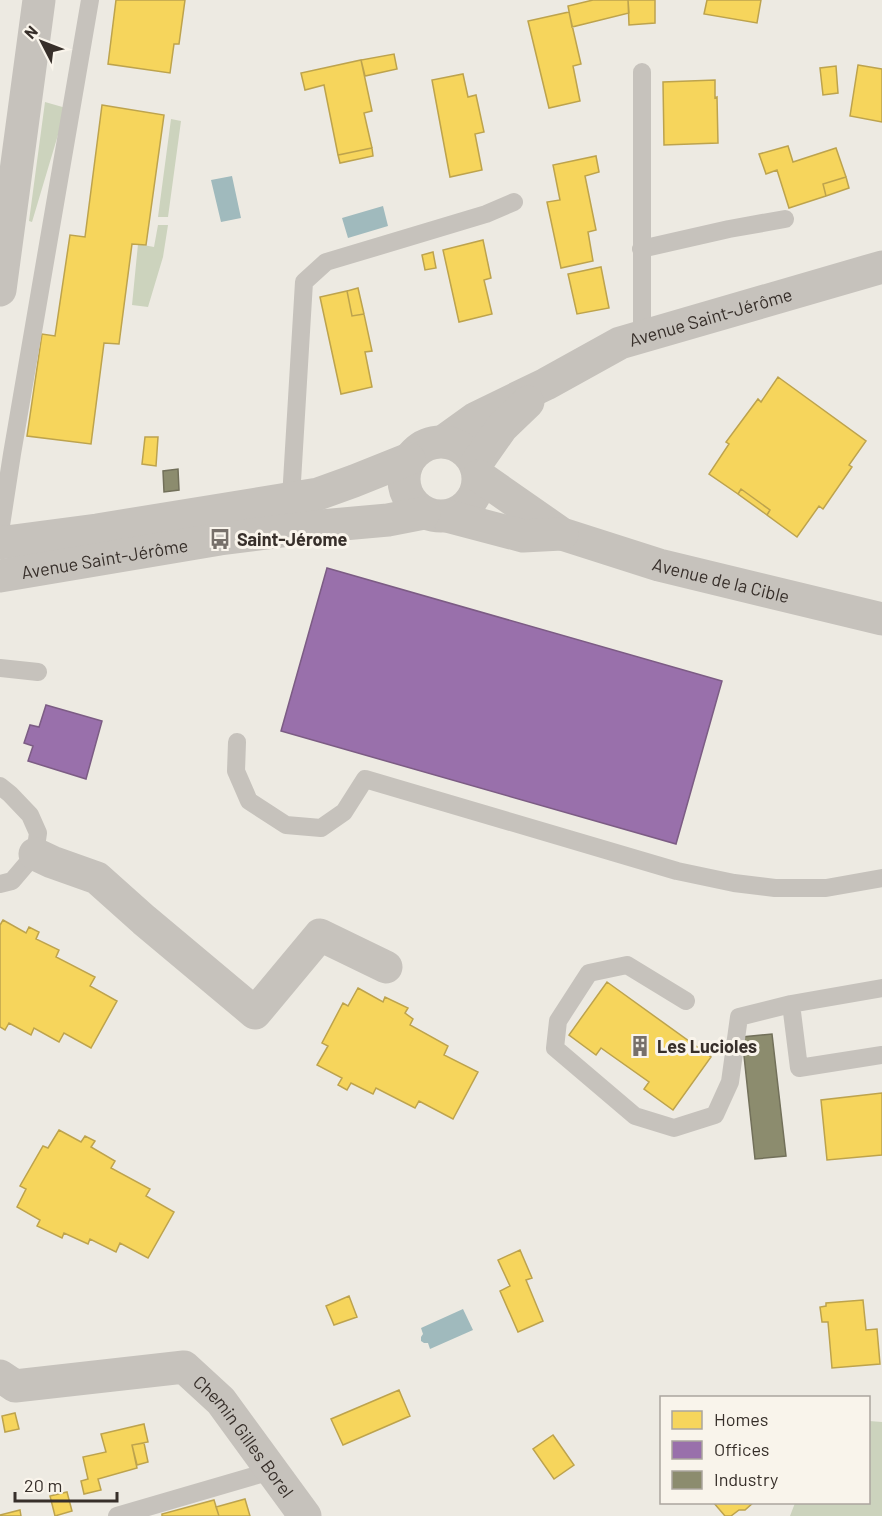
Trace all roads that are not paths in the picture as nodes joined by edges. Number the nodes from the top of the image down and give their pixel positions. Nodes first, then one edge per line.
1 (39, 0) edge
2 (90, 0) edge
3 (642, 72) dead end
4 (514, 202) dead end
5 (785, 219) dead end
6 (641, 249) junction
7 (882, 267) edge
8 (0, 290) edge
9 (642, 336) junction
10 (546, 384) junction
11 (444, 441) junction
12 (409, 459) junction
13 (477, 470) junction
14 (291, 498) junction
15 (436, 514) junction
16 (0, 531) edge
17 (562, 534) junction
18 (0, 543) edge
19 (0, 576) edge
20 (882, 619) edge
21 (0, 668) edge
22 (38, 672) dead end
23 (237, 742) dead end
24 (0, 786) edge
25 (35, 854) junction
26 (882, 878) edge
27 (0, 884) edge
28 (386, 967) dead end
29 (882, 988) edge
30 (686, 1001) dead end
31 (791, 1004) junction
32 (882, 1055) edge
33 (0, 1376) edge
34 (271, 1471) junction
35 (117, 1516) edge
36 (305, 1516) edge

1 - 8 street
2 - 16 lane
3 - 6 lane
4 - 14 lane
5 - 6 lane
6 - 9 lane
7 - 9 street, Avenue Saint-Jérôme
9 - 10 street, Avenue Saint-Jérôme
10 - 11 street, Avenue Saint-Jérôme
10 - 13 street, Avenue Saint-Jérôme
11 - 12 street
11 - 13 street
12 - 14 street, Avenue Saint-Jérôme
12 - 15 street
13 - 15 street
13 - 17 street, Avenue de la Cible
14 - 18 street, Avenue Saint-Jérôme
15 - 17 street, Avenue de la Cible
15 - 19 street, Avenue Saint-Jérôme
17 - 20 street, Avenue de la Cible
21 - 22 lane
23 - 26 lane
24 - 25 lane
25 - 27 lane
25 - 28 street
29 - 31 lane
30 - 31 lane
31 - 32 lane
33 - 34 street, Chemin Gilles Borel
34 - 35 lane
34 - 36 street, Chemin Gilles Borel

